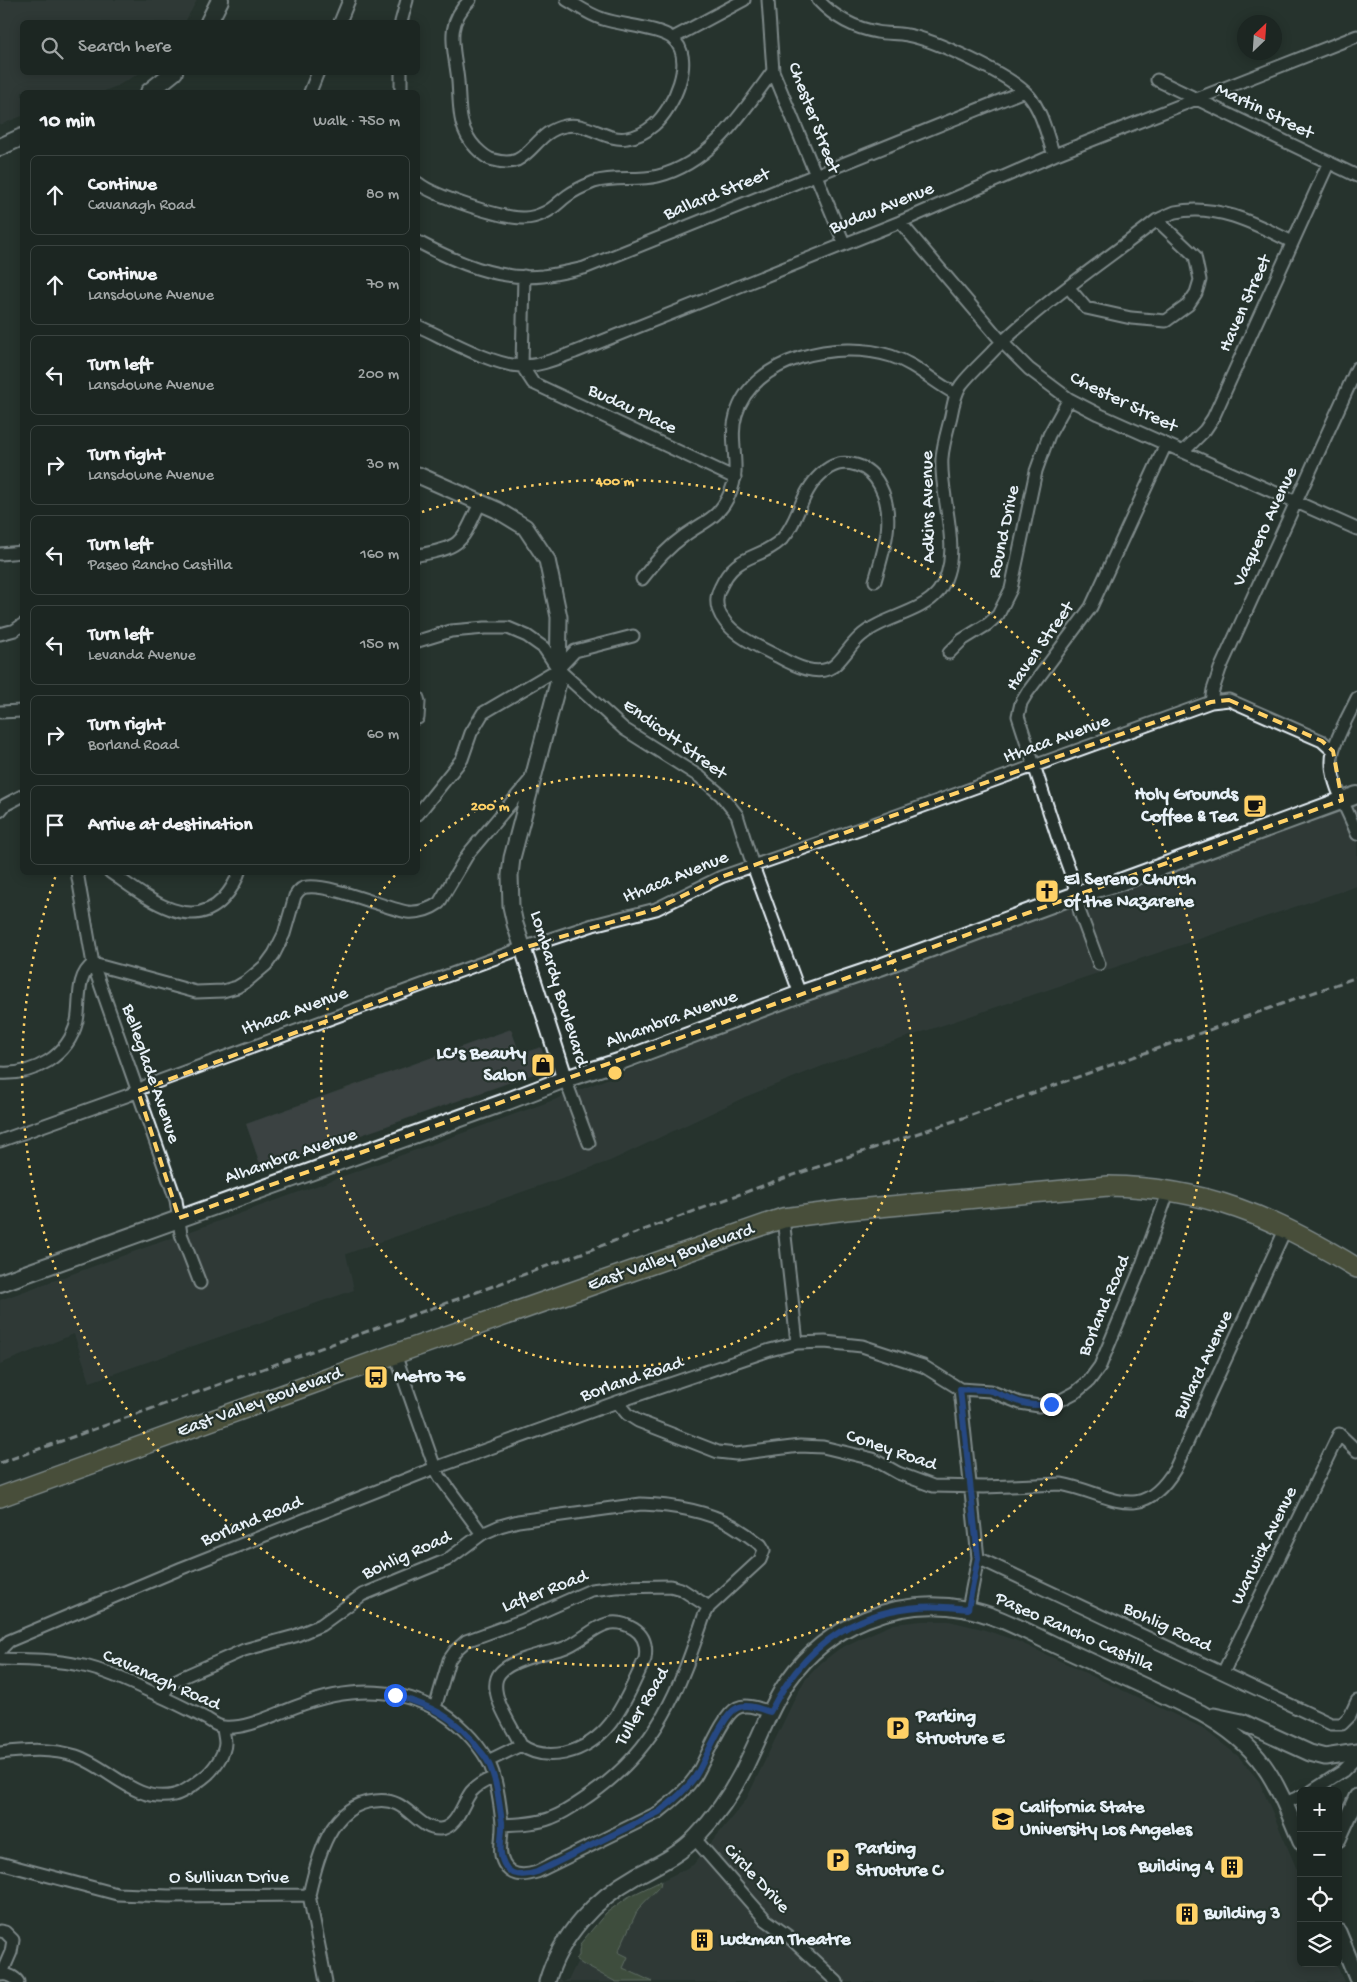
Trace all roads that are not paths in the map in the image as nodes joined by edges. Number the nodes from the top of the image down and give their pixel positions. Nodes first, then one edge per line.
1 (220, 0) edge
2 (349, 0) edge
3 (407, 0) edge
4 (470, 0) edge
5 (567, 0) edge
6 (744, 0) edge
7 (768, 0) edge
8 (818, 0) edge
9 (210, 20) edge
10 (341, 20) edge
11 (402, 20) edge
12 (1357, 36) edge
13 (673, 38) junction
14 (773, 71) junction
15 (170, 75) edge
16 (317, 75) edge
17 (401, 75) edge
18 (1157, 80) dead end
19 (152, 90) edge
20 (311, 90) edge
21 (401, 90) edge
22 (1024, 91) junction
23 (1196, 99) junction
24 (20, 138) edge
25 (0, 148) edge
26 (1054, 155) junction
27 (1329, 162) junction
28 (815, 175) junction
29 (1357, 176) edge
30 (420, 184) edge
31 (1158, 220) junction
32 (900, 222) junction
33 (1292, 242) junction
34 (420, 243) edge
35 (844, 243) junction
36 (524, 276) junction
37 (1069, 288) junction
38 (420, 327) edge
39 (1002, 342) junction
40 (522, 366) junction
41 (1357, 368) edge
42 (956, 394) junction
43 (1069, 399) junction
44 (1166, 444) junction
45 (1183, 452) junction
46 (420, 476) edge
47 (735, 478) junction
48 (1296, 502) junction
49 (480, 503) junction
50 (1357, 530) edge
51 (20, 552) edge
52 (0, 554) edge
53 (420, 555) edge
54 (642, 579) dead end
55 (875, 581) dead end
56 (20, 626) edge
57 (0, 634) edge
58 (633, 636) dead end
59 (420, 640) edge
60 (949, 653) dead end
61 (558, 669) junction
62 (1357, 698) edge
63 (1211, 702) junction
64 (20, 711) edge
65 (0, 712) edge
66 (1333, 751) junction
67 (1034, 767) junction
68 (533, 776) junction
69 (20, 797) edge
70 (1350, 798) edge
71 (0, 811) edge
72 (420, 812) edge
73 (1357, 834) edge
74 (753, 866) junction
75 (78, 875) edge
76 (115, 875) edge
77 (237, 875) edge
78 (1076, 895) junction
79 (522, 948) junction
80 (93, 964) junction
81 (1098, 964) dead end
82 (800, 994) junction
83 (0, 1073) edge
84 (565, 1078) junction
85 (138, 1091) junction
86 (0, 1141) edge
87 (589, 1143) dead end
88 (1169, 1190) junction
89 (178, 1218) junction
90 (783, 1218) junction
91 (1286, 1228) junction
92 (1357, 1268) edge
93 (0, 1283) edge
94 (200, 1283) dead end
95 (797, 1343) junction
96 (395, 1354) junction
97 (960, 1389) junction
98 (617, 1402) junction
99 (1357, 1451) edge
100 (435, 1468) junction
101 (970, 1487) junction
102 (0, 1497) edge
103 (1136, 1502) joint
104 (482, 1534) junction
105 (764, 1550) joint
106 (978, 1558) junction
107 (709, 1607) junction
108 (968, 1609) junction
109 (0, 1650) edge
110 (0, 1659) edge
111 (1223, 1673) junction
112 (162, 1696) junction
113 (1357, 1701) edge
114 (435, 1708) junction
115 (770, 1712) junction
116 (1202, 1713) junction
117 (223, 1728) junction
118 (521, 1745) junction
119 (1357, 1752) edge
120 (0, 1753) edge
121 (1357, 1757) edge
122 (488, 1761) junction
123 (493, 1778) junction
124 (1318, 1787) edge
125 (1357, 1797) edge
126 (1297, 1798) edge
127 (1285, 1803) junction
128 (502, 1825) junction
129 (1297, 1832) edge
130 (1341, 1832) edge
131 (695, 1839) junction
132 (0, 1863) edge
133 (309, 1895) junction
134 (0, 1931) edge
135 (1342, 1942) edge
136 (1, 1975) edge
137 (1357, 1978) edge
138 (18, 1982) edge
139 (326, 1982) edge
140 (547, 1982) edge
141 (837, 1982) edge

1 - 9 main road
2 - 10 street
3 - 11 street
4 - 13 street
5 - 13 street
6 - 13 street
7 - 14 street, Chester Street
8 - 22 street
12 - 23 street, Budau Avenue
14 - 28 street, Chester Street
14 - 30 street
15 - 19 main road
16 - 20 street
17 - 21 street
18 - 23 street, Martin Street
22 - 26 street
22 - 28 street, Ballard Street
23 - 26 street, Budau Avenue
23 - 27 street, Martin Street
24 - 25 main road
26 - 32 street, Budau Avenue
27 - 29 street, Martin Street
27 - 33 street, Haven Street
28 - 35 street, Chester Street
28 - 36 street, Ballard Street
31 - 33 street, Adkins Avenue
31 - 37 street, Adkins Avenue
31 - 37 street
32 - 35 street, Budau Avenue
32 - 39 street, Chester Street
33 - 45 street, Haven Street
34 - 36 street, Ballard Street
35 - 40 street, Budau Avenue
36 - 40 street
37 - 39 street, Adkins Avenue
38 - 40 street, Budau Avenue
39 - 42 street, Adkins Avenue
39 - 43 street, Chester Street
40 - 47 street, Budau Place
41 - 48 street, Vaquero Avenue
42 - 47 street
42 - 55 street, Adkins Avenue
43 - 44 street, Chester Street
43 - 60 street, Round Drive
44 - 45 street, Chester Street
44 - 67 street, Haven Street
45 - 48 street, Chester Street
46 - 49 street, Lombardy Boulevard
47 - 54 street
48 - 50 street, Chester Street
48 - 63 street, Vaquero Avenue
49 - 53 street
49 - 61 street, Lombardy Boulevard
51 - 52 street
56 - 57 street
58 - 61 street
59 - 61 street, Endicott Street
61 - 68 street, Lombardy Boulevard
61 - 72 street
61 - 74 street, Endicott Street
62 - 66 street
63 - 66 street, Ithaca Avenue
63 - 67 street, Ithaca Avenue
64 - 65 street
66 - 70 street
67 - 74 street, Ithaca Avenue
67 - 78 street, Haven Street
68 - 79 street, Lombardy Boulevard
68 - 80 street
69 - 71 street
70 - 73 street
70 - 78 main road, Alhambra Avenue
74 - 79 street, Ithaca Avenue
74 - 82 street, Endicott Street
75 - 80 street, Belleglade Avenue
76 - 77 street
78 - 81 street, Haven Street
78 - 82 main road, Alhambra Avenue
79 - 84 street, Lombardy Boulevard
79 - 85 street, Ithaca Avenue
80 - 83 street
80 - 85 street, Belleglade Avenue
82 - 84 main road, Alhambra Avenue
84 - 87 street, Lombardy Boulevard
84 - 89 main road, Alhambra Avenue
85 - 86 street, Ithaca Avenue
85 - 89 street, Belleglade Avenue
88 - 90 main road, East Valley Boulevard
88 - 91 main road, East Valley Boulevard
88 - 97 street, Borland Road
89 - 93 main road, Alhambra Avenue
89 - 94 street, Belleglade Avenue
90 - 95 street
90 - 96 main road, East Valley Boulevard
91 - 92 main road, East Valley Boulevard
91 - 103 street, Bullard Avenue
95 - 97 street, Borland Road
95 - 98 street, Borland Road
96 - 100 street
96 - 102 main road, East Valley Boulevard
97 - 101 street
98 - 100 street, Borland Road
98 - 101 street, Coney Road
99 - 111 street, Warwick Avenue
100 - 104 street
100 - 109 street, Borland Road
101 - 103 street, Coney Road
101 - 106 street
104 - 105 street, Bohlig Road
104 - 112 street, Bohlig Road
105 - 107 street, Tuller Road
106 - 108 street
106 - 111 street, Bohlig Road
107 - 114 street, Lafler Road
107 - 128 street, Tuller Road
108 - 115 street, Paseo Rancho Castilla
108 - 116 street, Paseo Rancho Castilla
110 - 112 street, Cavanagh Road
111 - 113 street, Bohlig Road
112 - 117 street, Cavanagh Road
114 - 117 street, Cavanagh Road
114 - 122 street, Cavanagh Road
115 - 128 street
115 - 131 street, Paseo Rancho Castilla
116 - 119 street
116 - 127 street, Paseo Rancho Castilla
117 - 120 street
118 - 118 street
118 - 122 street
121 - 124 street
122 - 123 street
123 - 128 street
123 - 133 street, O Sullivan Drive
125 - 130 street
126 - 127 street
127 - 129 street, Paseo Rancho Castilla
131 - 140 street, Paseo Rancho Castilla
131 - 141 street, Circle Drive
132 - 133 street, O Sullivan Drive
133 - 139 street
134 - 136 street
135 - 137 street
136 - 138 street

